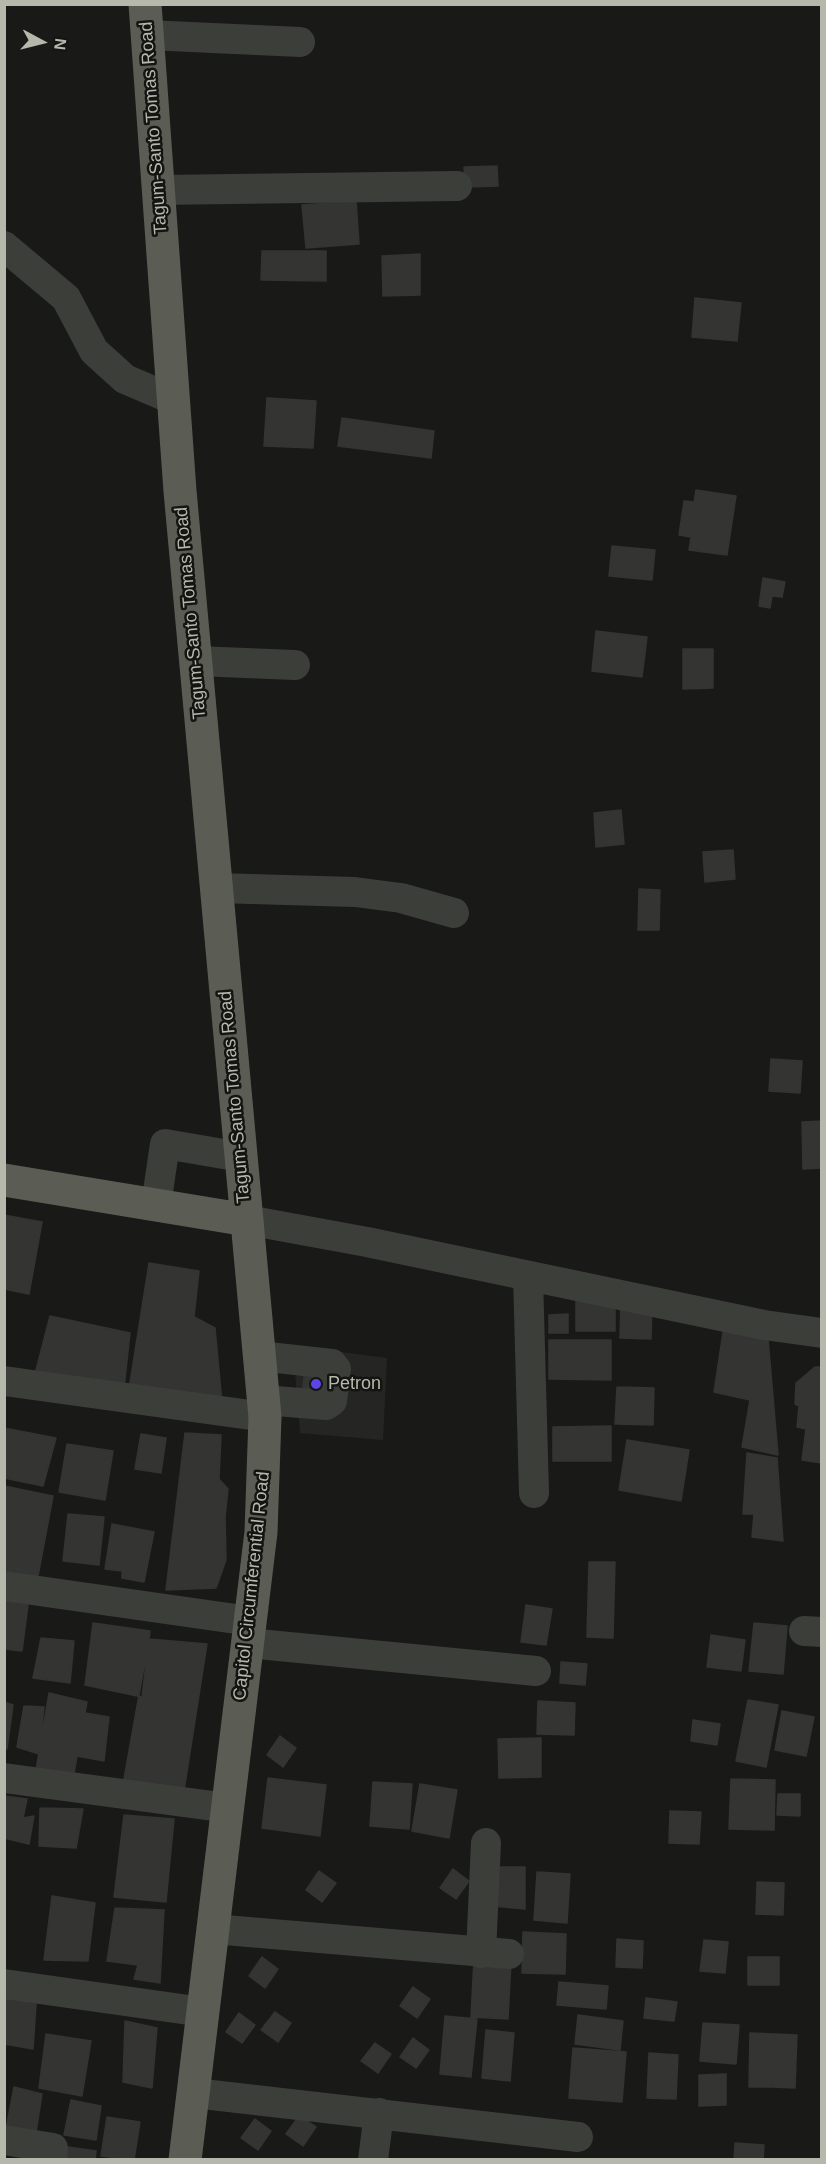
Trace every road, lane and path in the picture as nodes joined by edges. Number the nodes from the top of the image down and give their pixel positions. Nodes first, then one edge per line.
1 (146, 20) edge
2 (300, 42) dead end
3 (457, 186) dead end
4 (158, 190) junction
5 (4, 246) edge
6 (174, 400) junction
7 (196, 661) junction
8 (295, 665) dead end
9 (216, 888) junction
10 (454, 913) dead end
11 (241, 1157) junction
12 (4, 1180) edge
13 (156, 1205) junction
14 (247, 1220) junction
15 (528, 1276) junction
16 (822, 1333) edge
17 (259, 1356) junction
18 (4, 1381) edge
19 (264, 1409) junction
20 (534, 1493) dead end
21 (4, 1586) edge
22 (249, 1632) junction
23 (536, 1671) dead end
24 (4, 1778) edge
25 (228, 1808) junction
26 (486, 1843) dead end
27 (213, 1929) junction
28 (4, 1984) edge
29 (203, 2012) junction
30 (194, 2093) junction
31 (379, 2113) junction
32 (578, 2136) dead end
33 (4, 2140) edge
34 (52, 2160) edge
35 (185, 2160) edge
36 (373, 2160) edge

1 - 2 street
1 - 4 main road, Tagum-Santo Tomas Road
3 - 4 street
4 - 6 main road, Tagum-Santo Tomas Road
5 - 6 street
6 - 7 main road, Tagum-Santo Tomas Road
7 - 8 street
7 - 9 main road, Tagum-Santo Tomas Road
9 - 10 street
9 - 11 main road, Tagum-Santo Tomas Road
11 - 13 street
11 - 14 main road, Tagum-Santo Tomas Road
12 - 13 main road
13 - 14 main road
14 - 15 street
14 - 17 main road, Capitol Circumferential Road
15 - 16 street
15 - 20 street
17 - 19 main road, Capitol Circumferential Road
17 - 19 street
18 - 19 street
19 - 22 main road, Capitol Circumferential Road
21 - 22 street
22 - 23 street
22 - 25 main road, Capitol Circumferential Road
24 - 25 street
25 - 27 main road, Capitol Circumferential Road
26 - 27 street
27 - 29 main road, Capitol Circumferential Road
28 - 29 street
29 - 30 main road, Capitol Circumferential Road
30 - 31 street
30 - 35 main road, Capitol Circumferential Road
31 - 32 street
31 - 36 street
33 - 34 street

